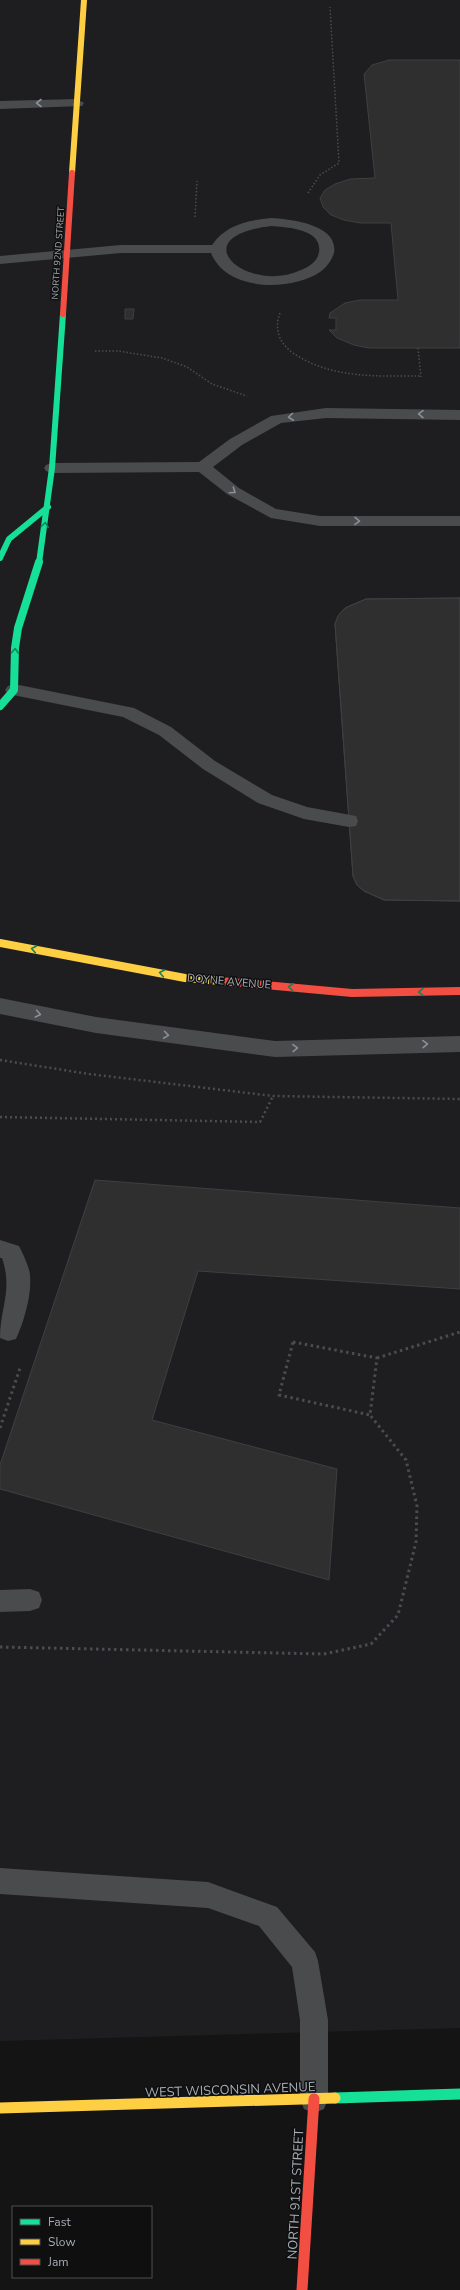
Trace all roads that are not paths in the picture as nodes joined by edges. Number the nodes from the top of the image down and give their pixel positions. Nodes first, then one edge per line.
1 (84, 0) edge
2 (77, 103) junction
3 (0, 105) edge
4 (219, 249) junction
5 (68, 254) junction
6 (0, 260) edge
7 (460, 415) edge
8 (203, 467) junction
9 (52, 468) junction
10 (48, 507) junction
11 (460, 521) edge
12 (0, 558) edge
13 (14, 690) junction
14 (0, 706) edge
15 (349, 821) dead end
16 (0, 943) edge
17 (460, 991) edge
18 (0, 1006) edge
19 (460, 1044) edge
20 (0, 1249) edge
21 (8, 1332) dead end
22 (30, 1600) dead end
23 (0, 1601) edge
24 (0, 1880) edge
25 (460, 2094) edge
26 (314, 2099) junction
27 (0, 2108) edge
28 (302, 2290) edge

1 - 2 street, NORTH 92ND STREET
2 -> 3 lane
2 - 5 street, NORTH 92ND STREET
4 - 4 lane
4 - 5 lane
5 - 6 lane
5 - 9 street, NORTH 92ND STREET
7 -> 8 lane
8 - 9 lane
8 -> 11 lane
9 - 10 street, NORTH 92ND STREET
10 - 12 street
13 -> 10 street, NORTH 92ND STREET
13 - 14 street
13 - 15 lane
17 -> 16 street, DOYNE AVENUE
18 -> 19 street
20 - 21 lane
22 - 23 lane
24 - 26 lane
25 - 26 street, WEST WISCONSIN AVENUE
26 - 27 street, WEST WISCONSIN AVENUE
26 - 28 street, NORTH 91ST STREET

